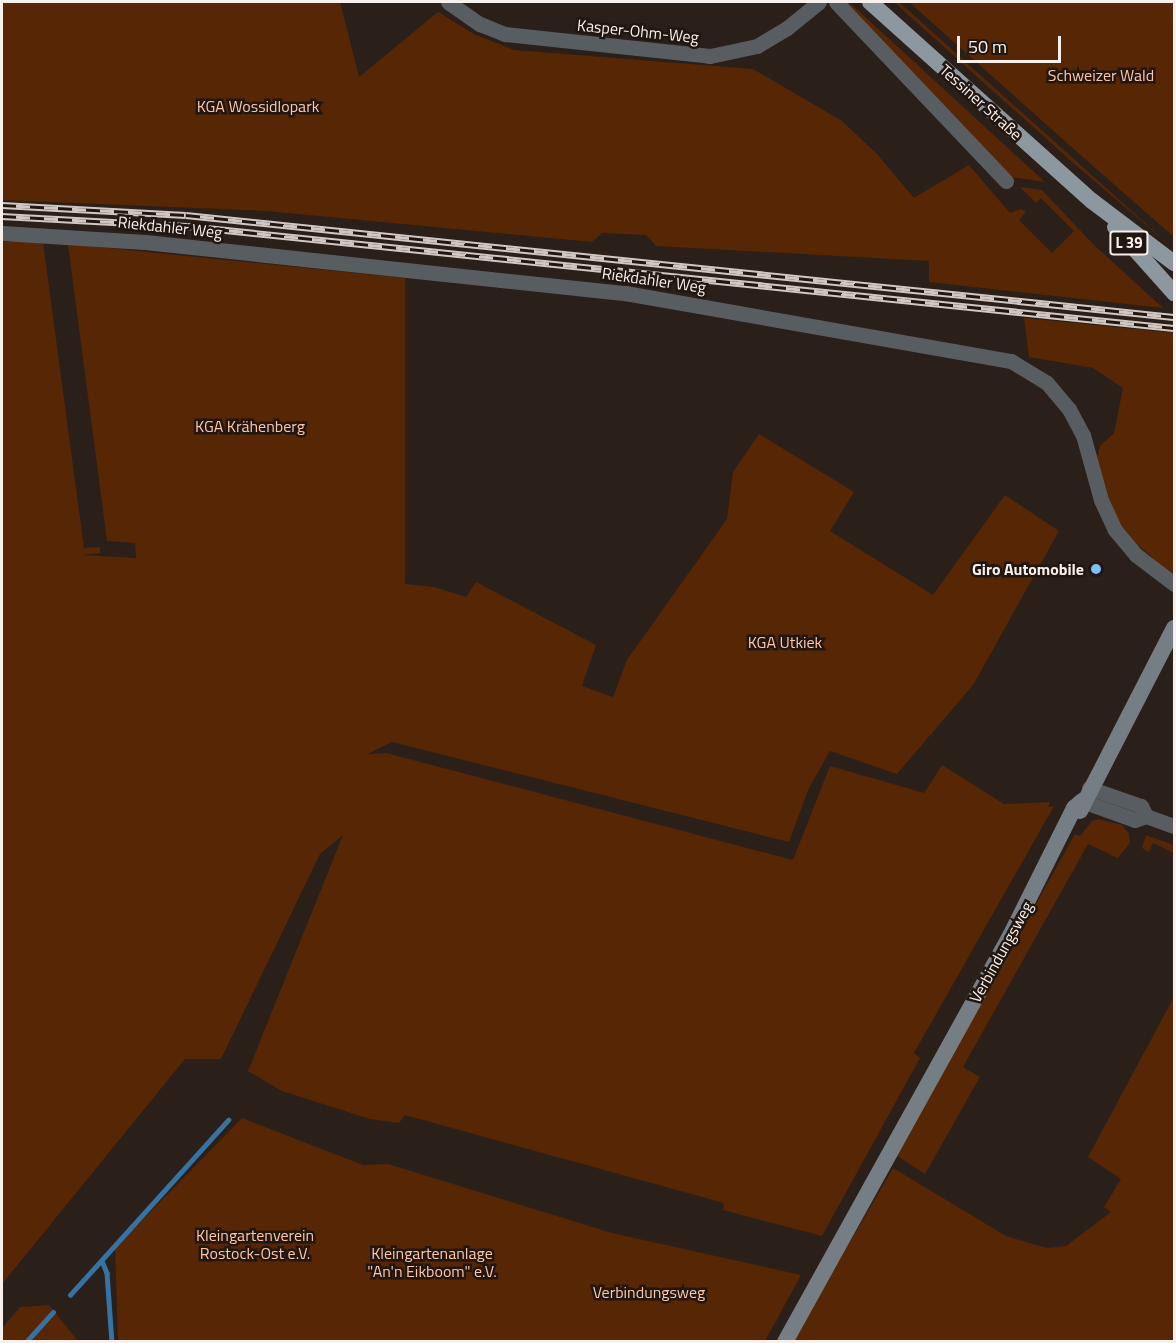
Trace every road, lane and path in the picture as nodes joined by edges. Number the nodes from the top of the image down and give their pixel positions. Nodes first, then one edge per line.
1 (448, 2) edge
2 (819, 2) edge
3 (836, 2) edge
4 (870, 2) edge
5 (1006, 181) dead end
6 (1092, 201) junction
7 (2, 233) edge
8 (1174, 263) edge
9 (1170, 288) edge
10 (1174, 584) edge
11 (1174, 628) edge
12 (1085, 795) junction
13 (1174, 826) edge
14 (785, 1341) edge

1 - 2 street, Kasper-Ohm-Weg
3 - 5 street, Tessiner Straße
4 - 6 main road, Tessiner Straße / L 39
6 - 8 main road, Tessiner Straße / L 39
6 - 9 main road, Tessiner Straße / L 39
7 - 10 street, Riekdahler Weg
11 - 12 main road, Verbindungsweg
12 - 13 street
12 - 14 main road, Verbindungsweg

